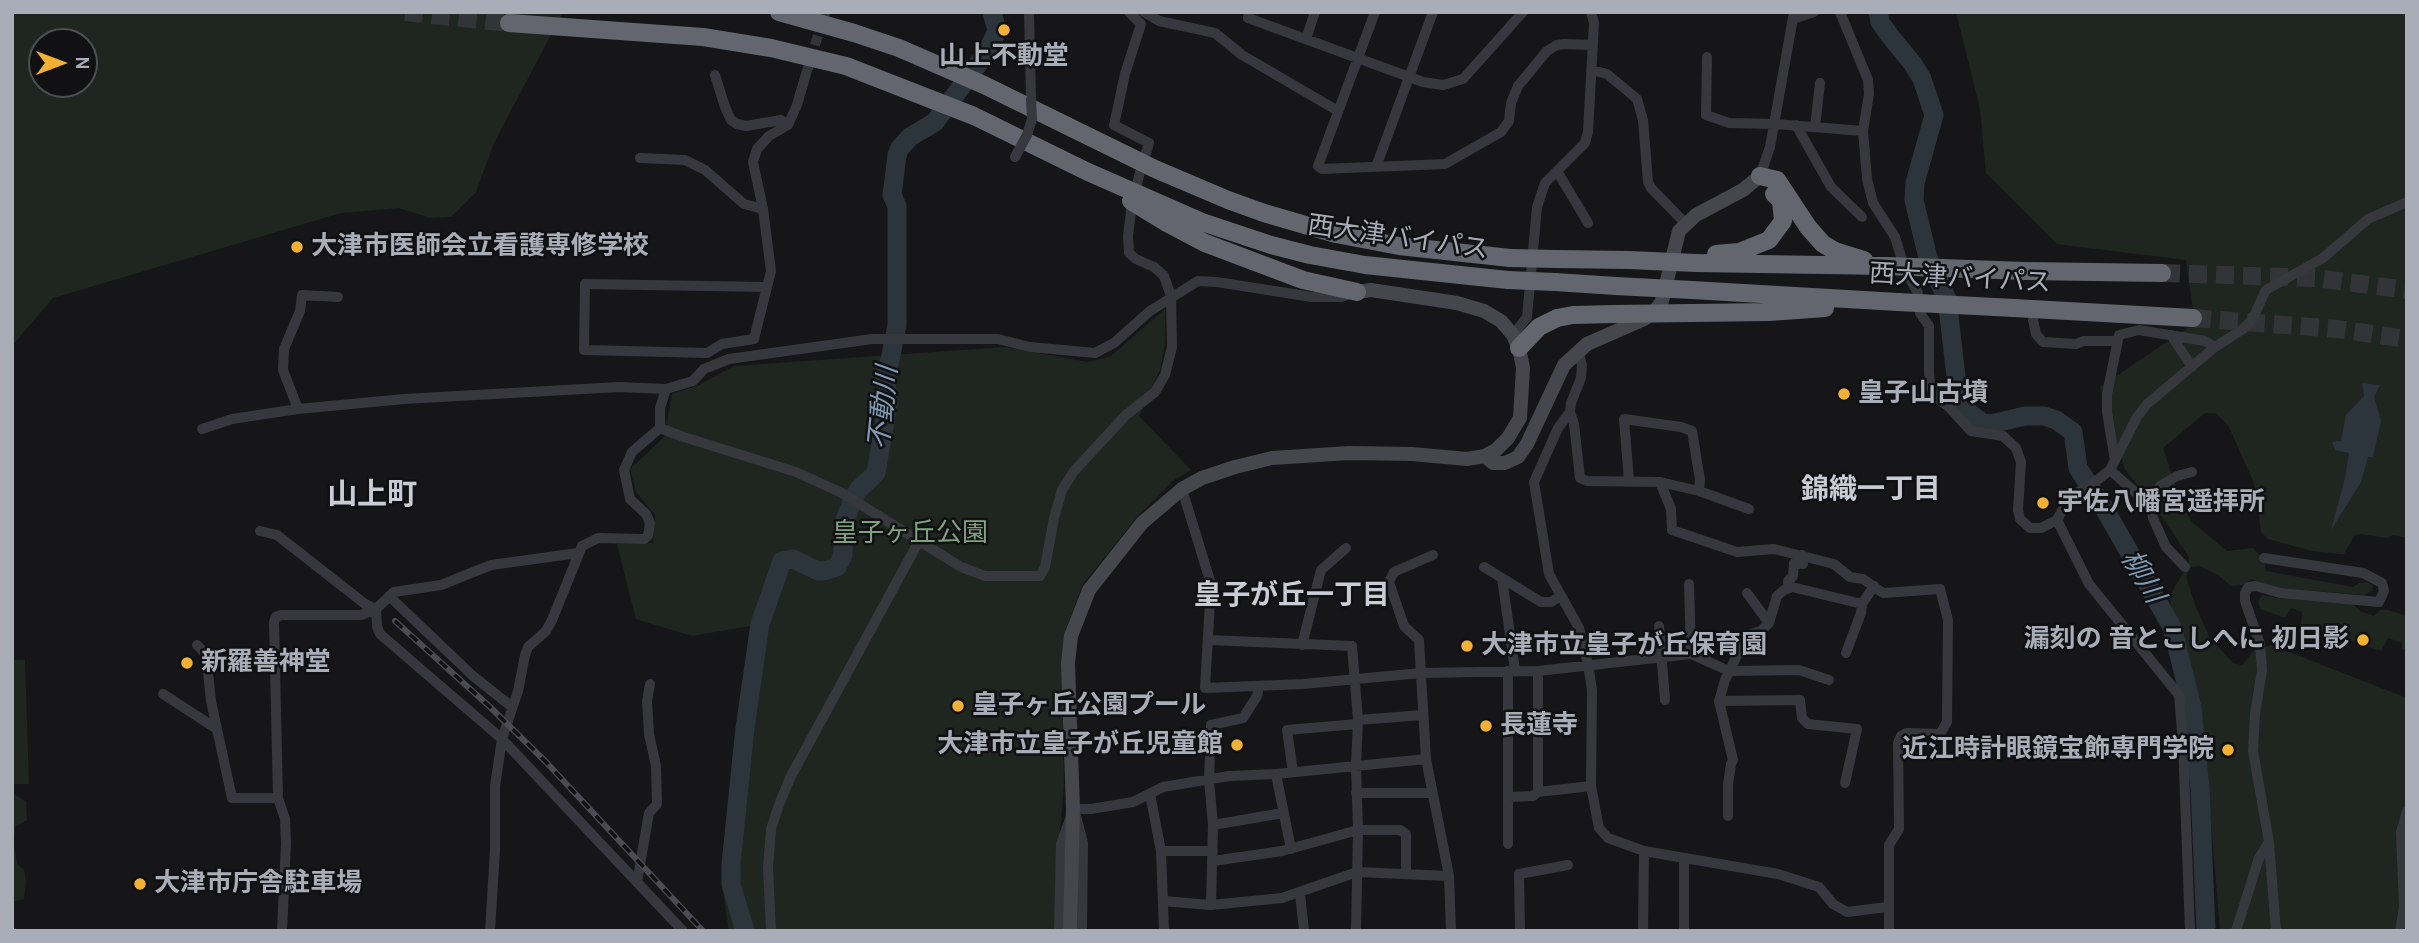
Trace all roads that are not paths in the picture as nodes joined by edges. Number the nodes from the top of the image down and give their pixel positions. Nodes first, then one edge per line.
1 (779, 12) edge
2 (1029, 12) edge
3 (1129, 12) edge
4 (1144, 12) edge
5 (1250, 12) edge
6 (1315, 12) edge
7 (1375, 12) edge
8 (1433, 12) edge
9 (1522, 12) edge
10 (1591, 12) edge
11 (1814, 12) edge
12 (1840, 12) edge
13 (1793, 15) edge
14 (509, 23) tunnel mouth
15 (1306, 39) junction
16 (1593, 45) junction
17 (1358, 58) junction
18 (1707, 58) dead end
19 (1592, 70) junction
20 (806, 74) tunnel mouth
21 (715, 75) dead end
22 (1409, 76) junction
23 (1820, 83) dead end
24 (1338, 111) junction
25 (1775, 124) junction
26 (788, 125) junction
27 (1796, 125) junction
28 (1815, 127) junction
29 (1863, 131) junction
30 (1146, 153) dead end
31 (1015, 157) dead end
32 (640, 158) dead end
33 (1376, 167) junction
34 (1088, 172) junction
35 (1140, 172) dead end
36 (1557, 172) junction
37 (1760, 176) junction
38 (1137, 184) dead end
39 (2407, 202) edge
40 (763, 209) junction
41 (1131, 211) dead end
42 (1862, 217) dead end
43 (1588, 223) dead end
44 (1686, 224) junction
45 (1696, 259) junction
46 (1886, 266) junction
47 (2162, 273) tunnel mouth
48 (768, 287) junction
49 (1357, 292) junction
50 (338, 296) dead end
51 (1171, 296) junction
52 (1898, 302) junction
53 (2193, 318) tunnel mouth
54 (2034, 320) dead end
55 (2171, 335) junction
56 (1516, 341) junction
57 (2117, 341) junction
58 (2215, 347) junction
59 (1578, 351) junction
60 (701, 353) junction
61 (2192, 367) junction
62 (704, 369) junction
63 (666, 389) junction
64 (298, 409) junction
65 (1570, 412) junction
66 (660, 428) junction
67 (202, 429) dead end
68 (1485, 456) junction
69 (2112, 465) junction
70 (2192, 472) dead end
71 (1629, 481) junction
72 (1660, 482) junction
73 (1182, 489) junction
74 (1699, 491) junction
75 (2151, 506) junction
76 (1749, 509) dead end
77 (2057, 520) junction
78 (260, 531) dead end
79 (919, 541) junction
80 (1346, 548) dead end
81 (578, 553) junction
82 (1433, 555) dead end
83 (1802, 555) junction
84 (2264, 558) dead end
85 (1484, 567) dead end
86 (2185, 567) dead end
87 (1502, 578) junction
88 (1689, 584) dead end
89 (1874, 586) junction
90 (1788, 588) junction
91 (1747, 593) dead end
92 (389, 596) junction
93 (1561, 596) junction
94 (1862, 604) junction
95 (376, 609) junction
96 (1769, 623) junction
97 (1659, 626) dead end
98 (1209, 640) junction
99 (197, 645) dead end
100 (1302, 645) junction
101 (1846, 653) dead end
102 (1691, 654) junction
103 (1661, 656) junction
104 (1588, 664) junction
105 (1512, 671) junction
106 (1538, 671) junction
107 (1729, 671) junction
108 (1421, 673) junction
109 (1354, 679) junction
110 (1829, 680) dead end
111 (650, 684) dead end
112 (1259, 687) junction
113 (163, 694) dead end
114 (1665, 700) dead end
115 (1720, 701) junction
116 (512, 707) junction
117 (1423, 715) junction
118 (1358, 722) junction
119 (217, 729) junction
120 (502, 738) junction
121 (1426, 759) junction
122 (1356, 765) junction
123 (1293, 772) junction
124 (1276, 774) junction
125 (1209, 780) junction
126 (1845, 783) dead end
127 (1591, 786) junction
128 (1538, 792) junction
129 (1356, 793) junction
130 (1432, 793) junction
131 (1150, 794) junction
132 (1508, 797) junction
133 (278, 798) junction
134 (1073, 809) junction
135 (2407, 811) edge
136 (1283, 813) junction
137 (1728, 816) dead end
138 (1213, 825) junction
139 (1358, 830) junction
140 (2269, 842) junction
141 (1508, 844) dead end
142 (1291, 849) junction
143 (1161, 851) junction
144 (1644, 851) junction
145 (1213, 856) junction
146 (1684, 859) junction
147 (1569, 865) dead end
148 (1357, 872) junction
149 (1406, 874) junction
150 (1448, 876) junction
151 (637, 882) junction
152 (1300, 893) junction
153 (1163, 901) junction
154 (1211, 905) junction
155 (1887, 907) junction
156 (282, 931) edge
157 (490, 931) edge
158 (683, 931) edge
159 (771, 931) edge
160 (1059, 931) edge
161 (1070, 931) edge
162 (1082, 931) edge
163 (1164, 931) edge
164 (1304, 931) edge
165 (1356, 931) edge
166 (1451, 931) edge
167 (1520, 931) edge
168 (1643, 931) edge
169 (1684, 931) edge
170 (1889, 931) edge
171 (2190, 931) edge
172 (2236, 931) edge
173 (2276, 931) edge
174 (2400, 931) edge

1 - 45 highway, 西大津バイパス, bridge
2 - 31 street, bridge
3 - 30 street
4 - 24 street
5 - 15 street
6 - 15 street
7 - 17 street
8 - 22 street
9 - 22 street
10 - 16 street
11 - 13 street
12 - 29 street
13 - 25 street
14 - 34 highway, 西大津バイパス
15 - 17 street
16 - 19 street
16 - 33 street
17 - 22 street
17 - 24 street
18 - 25 street
19 - 36 street
19 - 44 street
20 - 26 street
21 - 26 street
22 - 33 street
23 - 28 street
24 - 33 street
25 - 27 street
25 - 37 street
26 - 40 street
27 - 28 street
27 - 42 street
28 - 29 street
29 - 77 street
32 - 40 street
34 - 49 highway
34 - 52 highway, 西大津バイパス, bridge
35 - 38 street
36 - 43 street
36 - 56 street
37 - 44 street
37 - 45 highway
37 - 46 highway
39 - 58 street
40 - 48 street
41 - 51 street
44 - 59 street
45 - 46 highway, 西大津バイパス
46 - 47 highway, 西大津バイパス, bridge
48 - 60 street
48 - 60 street
49 - 51 street
49 - 56 street
50 - 64 street
51 - 62 street
51 - 79 street
52 - 53 highway, 西大津バイパス, bridge
52 - 56 highway, bridge
54 - 57 street
55 - 57 street
55 - 58 street
55 - 61 street
56 - 68 street
57 - 69 street
58 - 61 street
59 - 65 street
59 - 68 street
60 - 62 street
61 - 69 street
62 - 63 street
63 - 64 street
63 - 66 street
64 - 67 street
65 - 71 street
65 - 93 street
66 - 79 street
66 - 81 street
68 - 73 street
69 - 75 street
69 - 77 street
70 - 75 street
71 - 72 street
71 - 74 street
72 - 74 street
72 - 83 street
73 - 98 street
73 - 134 street
74 - 76 street
75 - 86 street
77 - 171 street
78 - 95 street
79 - 159 street
80 - 100 street
81 - 92 street
81 - 116 street
82 - 108 street
83 - 89 street
83 - 90 street
84 - 140 street
85 - 87 street
87 - 93 street
87 - 105 street
88 - 102 street
89 - 94 street
89 - 155 street
90 - 94 street
90 - 96 street
91 - 96 street
92 - 95 street
92 - 116 street
93 - 104 street
94 - 101 street
95 - 120 street
95 - 133 street
96 - 107 street
97 - 103 street
98 - 100 street
98 - 112 street
99 - 119 street
100 - 109 street
102 - 103 street
102 - 107 street
103 - 104 street
103 - 114 street
104 - 106 street
104 - 127 street
105 - 106 street
105 - 108 street
105 - 132 street
106 - 128 street
107 - 110 street
107 - 115 street
108 - 109 street
108 - 117 street
109 - 112 street
109 - 118 street
111 - 151 street
112 - 125 street
113 - 119 street
115 - 126 street
115 - 137 street
116 - 120 street
117 - 118 street
117 - 121 street
118 - 122 street
118 - 123 street
119 - 133 street
120 - 151 street
120 - 157 street
121 - 122 street
121 - 130 street
122 - 123 street
122 - 129 street
123 - 124 street
124 - 125 street
124 - 136 street
125 - 131 street
125 - 138 street
127 - 128 street
127 - 144 street
128 - 132 street
129 - 130 street
129 - 139 street
130 - 150 street
131 - 134 street
131 - 143 street
132 - 141 street
133 - 156 street
134 - 160 street
134 - 161 street
134 - 162 street
135 - 174 street
136 - 138 street
136 - 142 street
138 - 145 street
139 - 142 street
139 - 148 street
139 - 149 street
140 - 172 street
140 - 173 street
142 - 145 street
143 - 145 street
143 - 153 street
144 - 146 street
144 - 168 street
145 - 154 street
146 - 155 street
146 - 169 street
147 - 167 street
148 - 149 street
148 - 152 street
148 - 165 street
149 - 150 street
150 - 166 street
151 - 158 street
152 - 154 street
152 - 164 street
153 - 154 street
153 - 163 street
155 - 170 street

